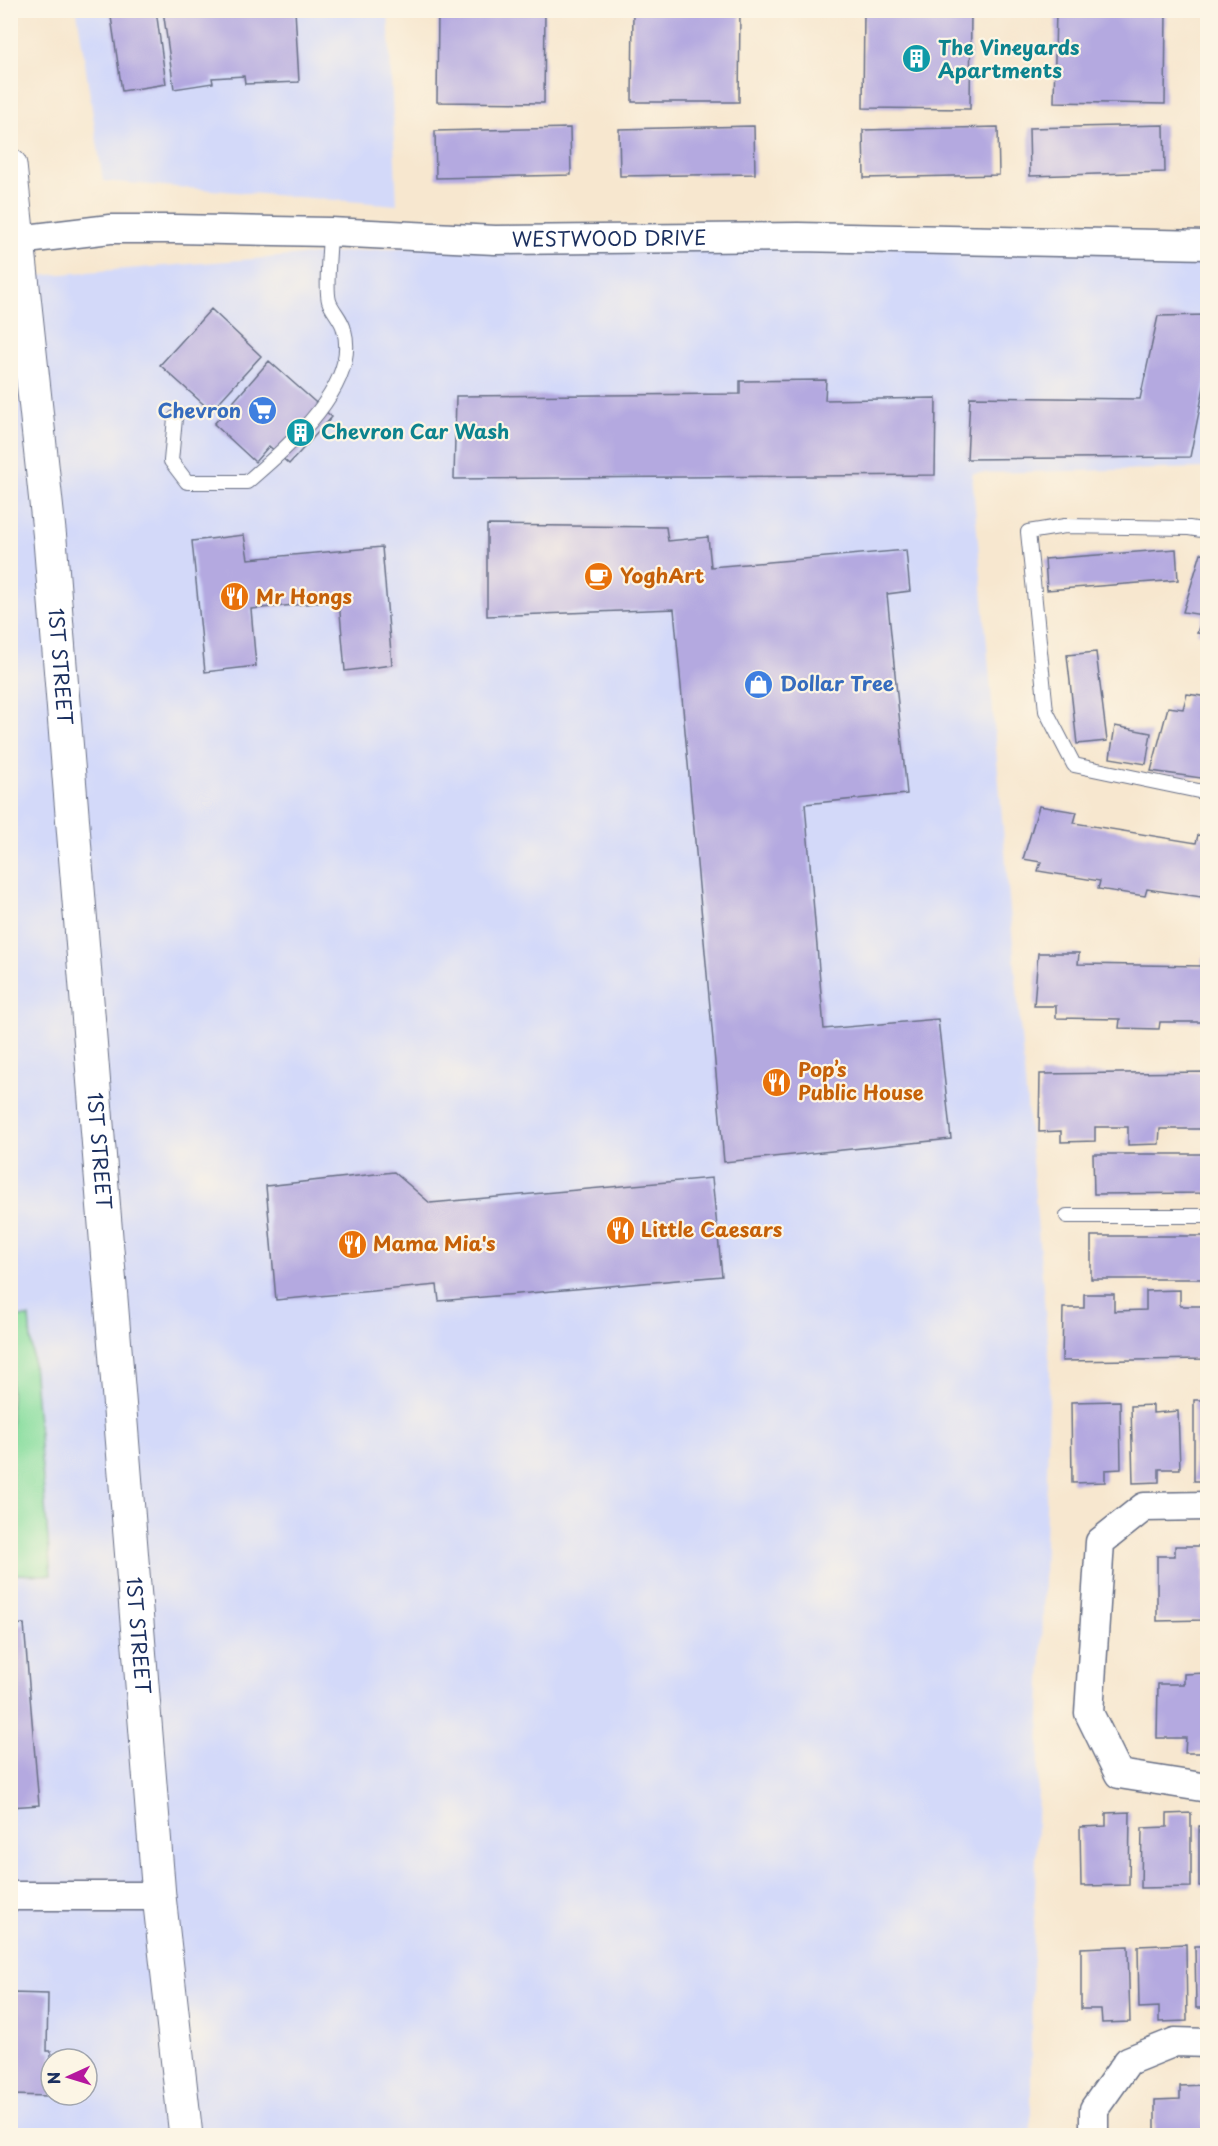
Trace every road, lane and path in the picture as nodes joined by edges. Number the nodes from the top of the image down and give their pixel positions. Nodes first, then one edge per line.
1 (10, 165) edge
2 (330, 232) junction
3 (15, 241) edge
4 (1208, 245) edge
5 (175, 418) dead end
6 (1208, 531) edge
7 (1208, 793) edge
8 (1067, 1216) dead end
9 (1208, 1216) edge
10 (1208, 1506) edge
11 (1208, 1788) edge
12 (10, 1896) edge
13 (159, 1896) junction
14 (1208, 2043) edge
15 (186, 2136) edge
16 (1094, 2136) edge

1 - 3 main road, 1ST STREET
2 - 3 street, WESTWOOD DRIVE
2 - 4 street, WESTWOOD DRIVE
2 - 5 lane
3 - 13 main road, 1ST STREET
6 - 7 lane
8 - 9 lane
10 - 11 street
12 - 13 street
13 - 15 main road, 1ST STREET
14 - 16 street

